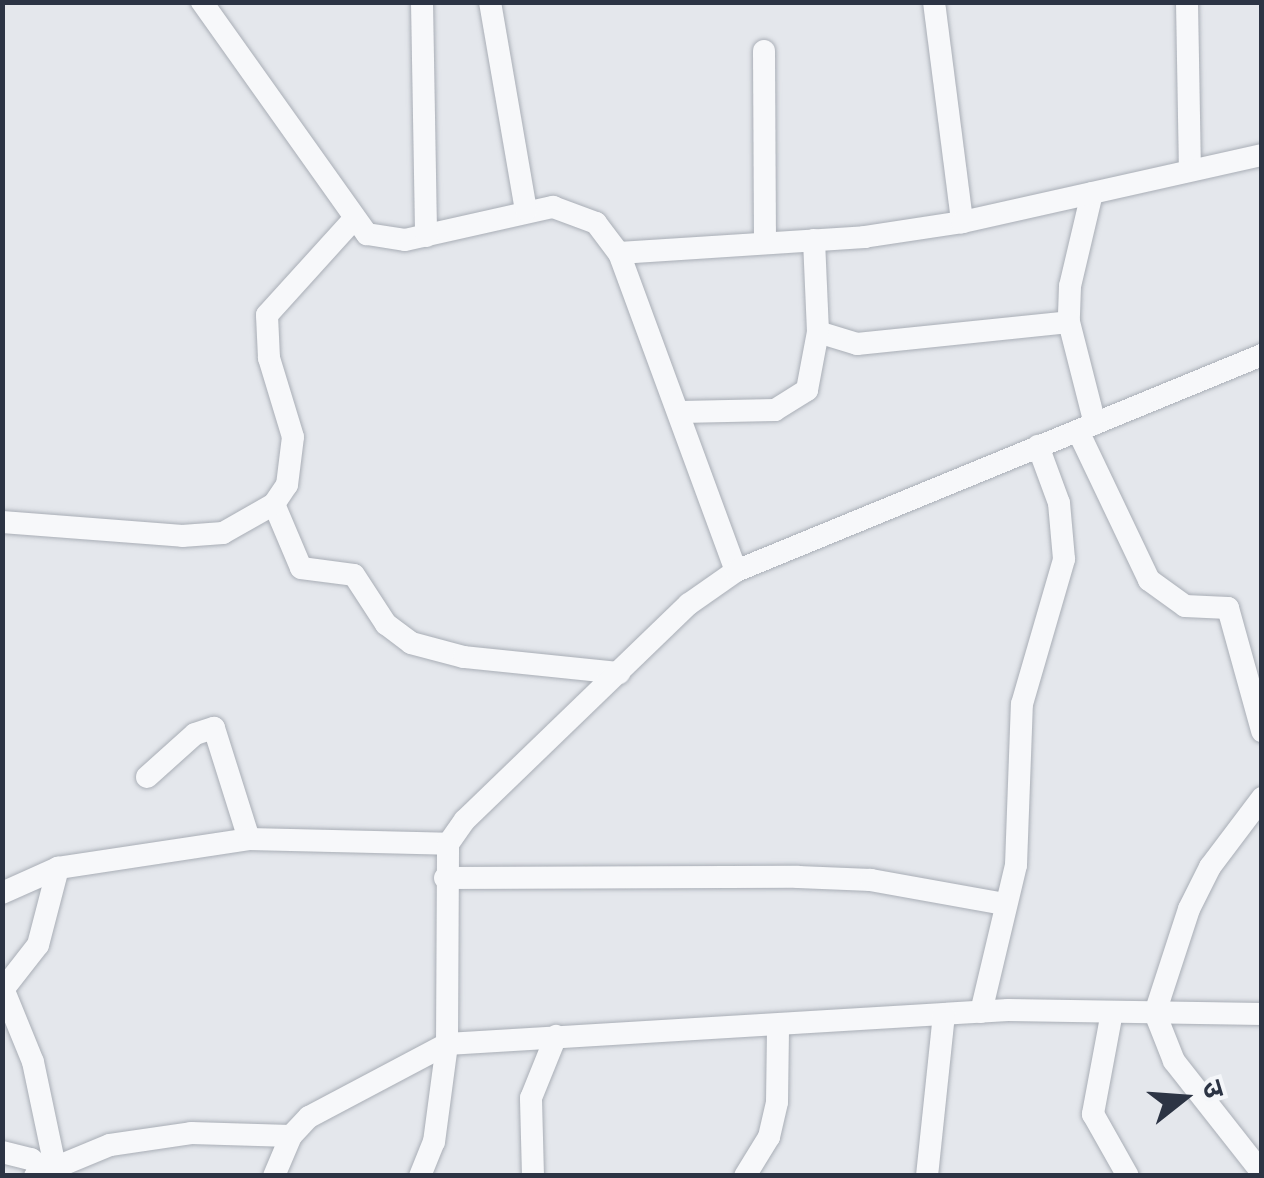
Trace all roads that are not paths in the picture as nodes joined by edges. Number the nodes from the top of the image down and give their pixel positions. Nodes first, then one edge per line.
1 (202, 2) edge
2 (422, 2) edge
3 (490, 2) edge
4 (934, 2) edge
5 (1188, 2) edge
6 (764, 52) dead end
7 (1262, 154) edge
8 (1190, 168) junction
9 (1092, 194) junction
10 (526, 210) junction
11 (354, 219) junction
12 (962, 222) junction
13 (426, 236) junction
14 (814, 240) junction
15 (765, 243) junction
16 (619, 253) junction
17 (1069, 322) junction
18 (818, 332) junction
19 (1262, 355) edge
20 (681, 412) junction
21 (1086, 428) junction
22 (1038, 446) junction
23 (274, 504) junction
24 (2, 522) edge
25 (736, 572) junction
26 (620, 673) junction
27 (1261, 729) edge
28 (147, 776) dead end
29 (1262, 798) edge
30 (249, 838) junction
31 (448, 844) junction
32 (58, 868) junction
33 (445, 878) junction
34 (2, 893) edge
35 (1004, 904) junction
36 (3, 989) edge
37 (982, 1012) junction
38 (1112, 1012) junction
39 (1155, 1012) junction
40 (1262, 1014) edge
41 (944, 1015) junction
42 (778, 1026) junction
43 (556, 1036) junction
44 (446, 1044) junction
45 (290, 1136) junction
46 (2, 1152) edge
47 (45, 1170) edge
48 (1262, 1173) edge
49 (274, 1176) edge
50 (420, 1176) edge
51 (533, 1176) edge
52 (745, 1176) edge
53 (926, 1176) edge
54 (1128, 1176) edge

1 - 11 street
2 - 13 street
3 - 10 street
4 - 12 street
5 - 8 street
6 - 15 street
7 - 8 street
8 - 9 street
9 - 12 street
9 - 17 street
10 - 13 street
10 - 16 street
11 - 13 street
11 - 23 street
12 - 14 street
14 - 15 street
14 - 18 street
15 - 16 street
16 - 20 street
17 - 18 street
17 - 21 street
18 - 20 street
19 - 21 street
20 - 25 street
21 - 22 street
21 - 27 street
22 - 25 street
22 - 35 street
23 - 24 street
23 - 26 street
25 - 26 street
26 - 31 street
28 - 30 street
29 - 39 street
30 - 31 street
30 - 32 street
31 - 33 street
32 - 34 street
32 - 36 street
33 - 35 street
33 - 44 street
35 - 37 street
36 - 47 street
37 - 38 street
37 - 41 street
38 - 39 street
38 - 54 street
39 - 40 street
39 - 48 street
41 - 42 street
41 - 53 street
42 - 43 street
42 - 52 street
43 - 44 street
43 - 51 street
44 - 45 street
44 - 50 street
45 - 47 street
45 - 49 street
46 - 47 street

